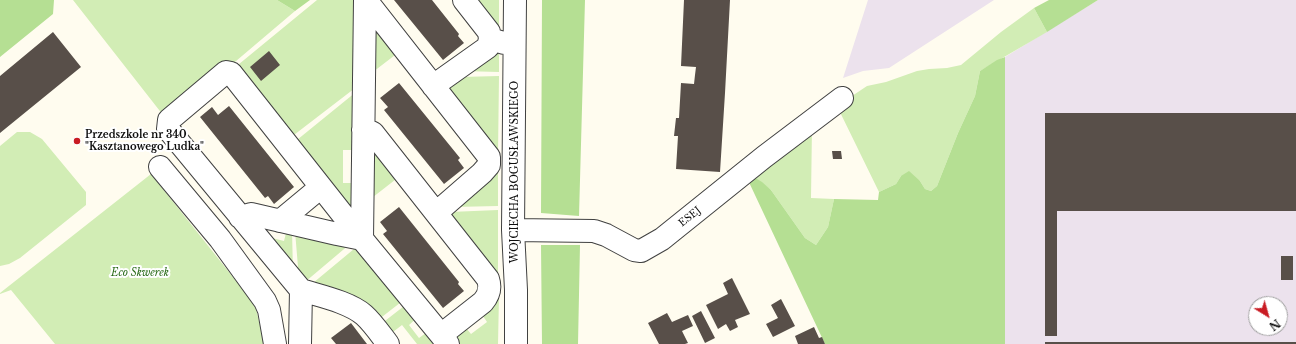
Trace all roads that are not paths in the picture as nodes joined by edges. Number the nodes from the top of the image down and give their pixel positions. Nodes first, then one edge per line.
1 (366, 0) edge
2 (464, 0) edge
3 (515, 0) edge
4 (490, 40) junction
5 (515, 44) junction
6 (433, 86) junction
7 (842, 98) dead end
8 (363, 130) junction
9 (489, 161) junction
10 (514, 163) junction
11 (160, 167) dead end
12 (321, 187) junction
13 (436, 213) junction
14 (240, 217) junction
15 (280, 221) junction
16 (513, 230) junction
17 (362, 239) junction
18 (489, 288) junction
19 (301, 290) junction
20 (516, 290) junction
21 (444, 339) edge
22 (275, 344) edge
23 (300, 344) edge
24 (388, 344) edge
25 (516, 344) edge

1 - 6 street
1 - 8 street
2 - 4 street
3 - 5 street, WOJCIECHA BOGUSŁAWSKIEGO
4 - 5 street
4 - 6 street
5 - 10 street, WOJCIECHA BOGUSŁAWSKIEGO
6 - 9 street
7 - 16 street, ESEJ
8 - 13 street
8 - 17 street
9 - 10 street
9 - 13 street
10 - 16 street, WOJCIECHA BOGUSŁAWSKIEGO
11 - 22 street
12 - 14 street
12 - 15 street
12 - 17 street
13 - 18 street
14 - 15 street
14 - 19 street
15 - 17 street
16 - 20 street, WOJCIECHA BOGUSŁAWSKIEGO
17 - 21 street
18 - 20 street
18 - 21 street
19 - 23 street
19 - 24 street
20 - 25 street, WOJCIECHA BOGUSŁAWSKIEGO

